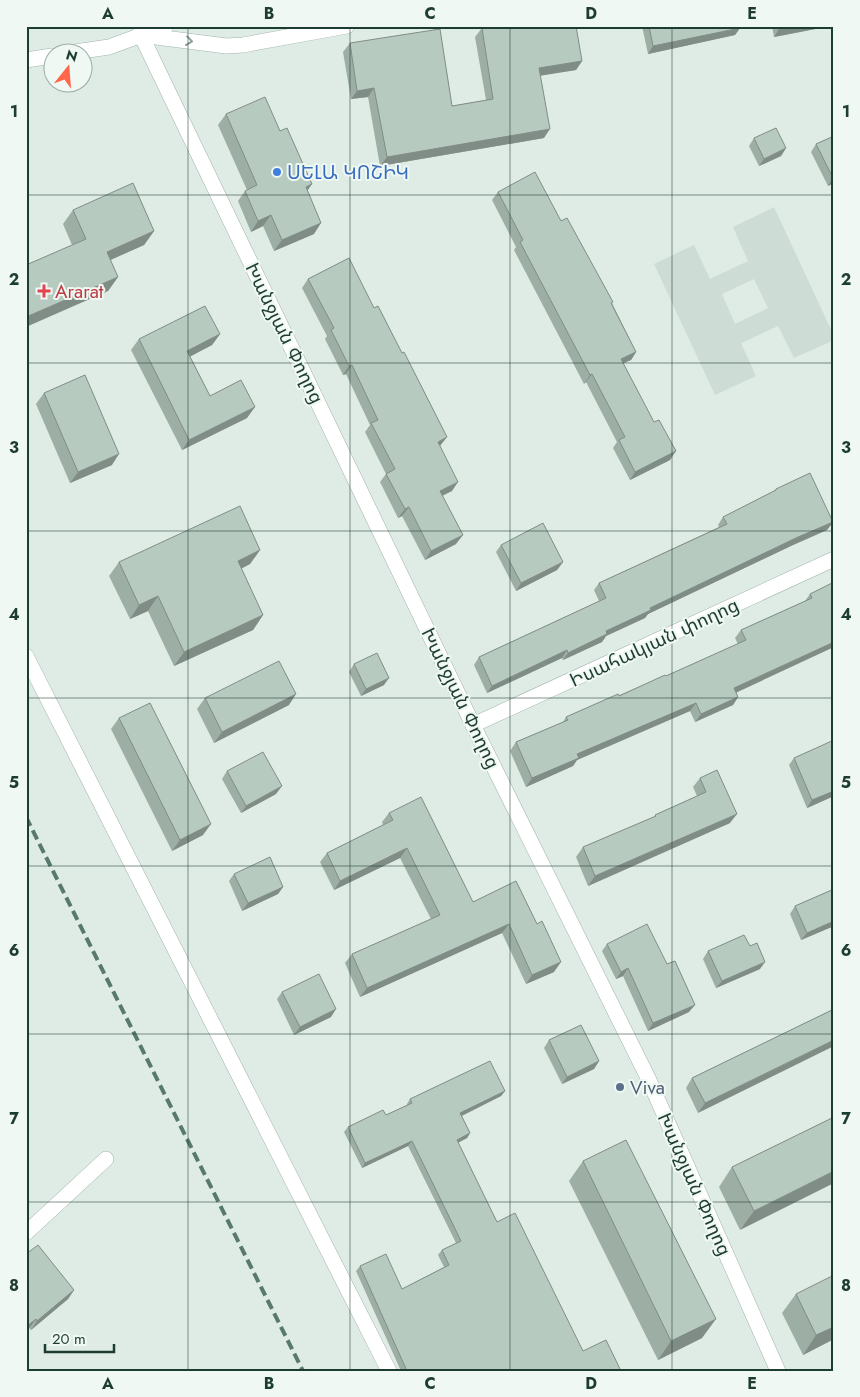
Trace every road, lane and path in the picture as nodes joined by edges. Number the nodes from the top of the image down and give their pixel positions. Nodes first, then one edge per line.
1 (166, 26) edge
2 (347, 26) edge
3 (141, 30) edge
4 (92, 50) edge
5 (42, 58) edge
6 (26, 60) edge
7 (834, 559) edge
8 (26, 656) edge
9 (474, 725) junction
10 (106, 1159) dead end
11 (26, 1233) edge
12 (389, 1371) edge
13 (778, 1371) edge

1 - 3 street
3 -> 2 street
3 - 4 street
3 - 9 street, Խանջյան Փողոց
5 - 6 street
7 - 9 street, Իսահակյան փողոց
8 - 12 street
9 - 13 street, Խանջյան Փողոց
10 - 11 street

